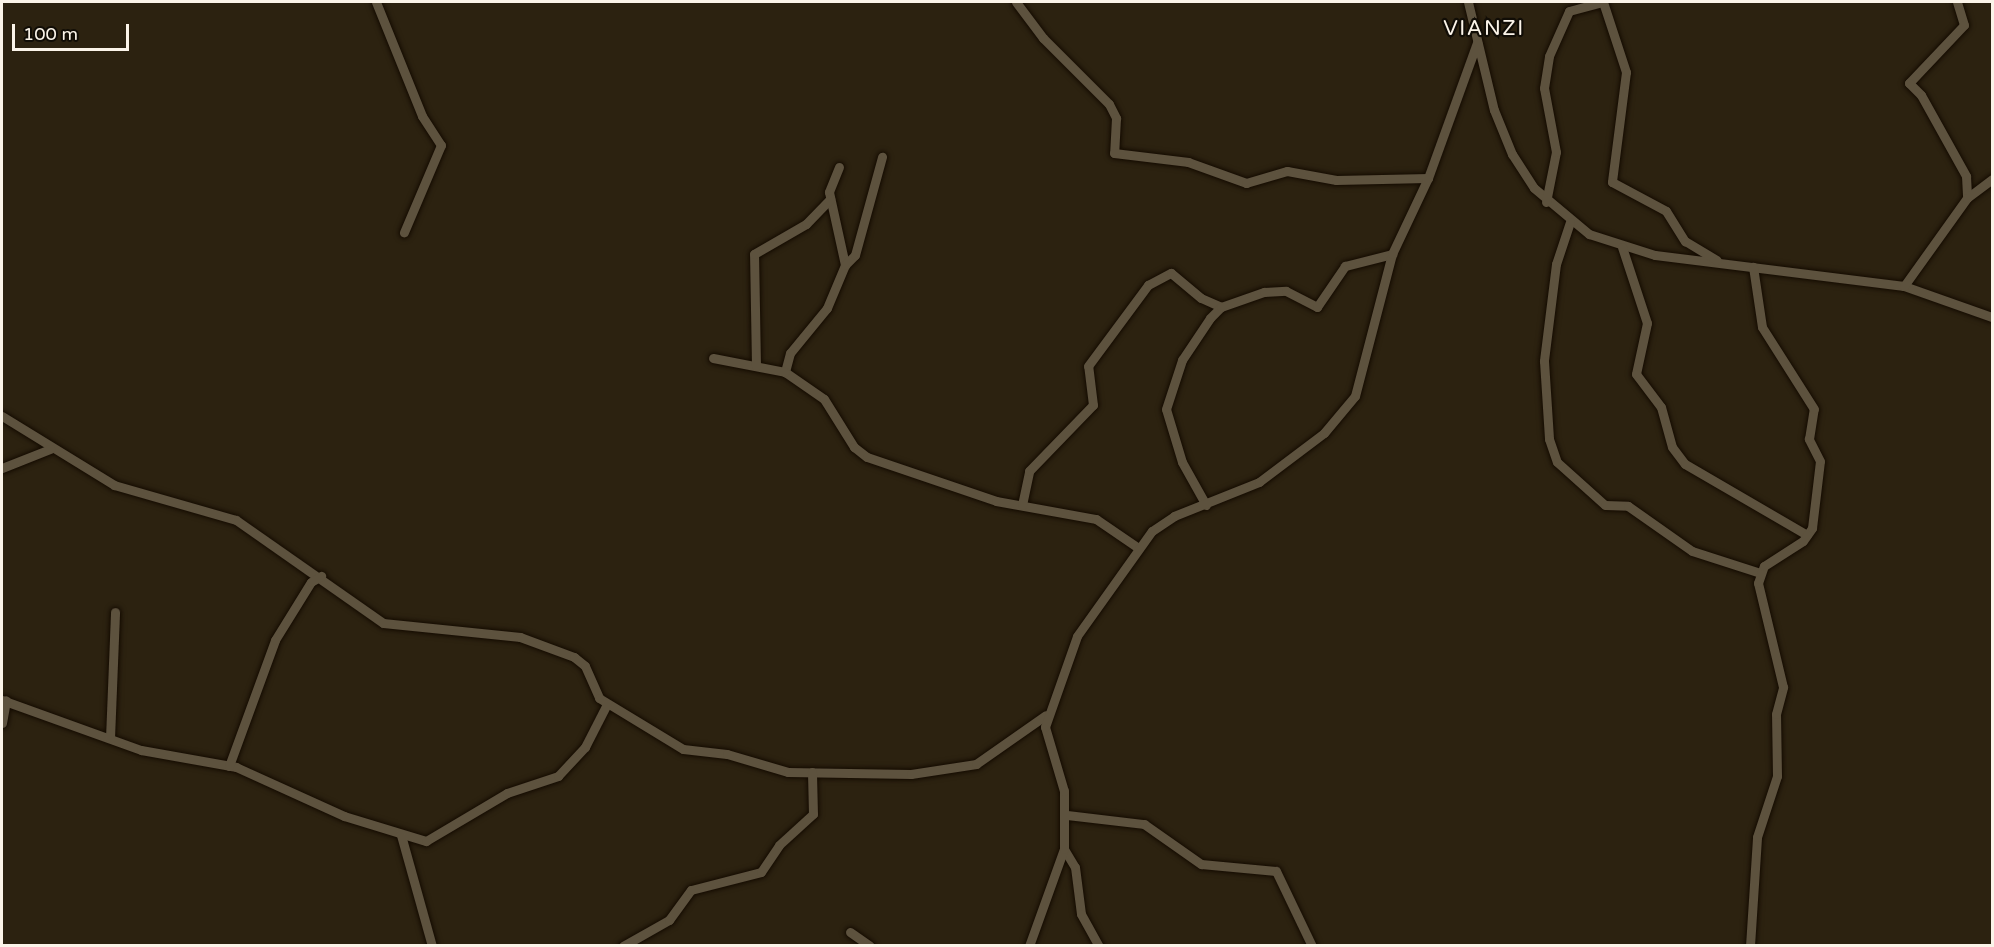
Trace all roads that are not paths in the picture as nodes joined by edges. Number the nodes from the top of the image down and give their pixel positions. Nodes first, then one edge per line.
1 (376, 2) edge
2 (1016, 2) edge
3 (1468, 2) edge
4 (1957, 2) edge
5 (1476, 43) junction
6 (882, 157) dead end
7 (838, 167) dead end
8 (1428, 178) junction
9 (1992, 179) edge
10 (1967, 198) junction
11 (830, 200) junction
12 (1546, 202) junction
13 (1570, 222) junction
14 (404, 232) dead end
15 (1622, 247) junction
16 (1392, 254) junction
17 (1721, 263) junction
18 (844, 265) junction
19 (1753, 267) junction
20 (1904, 286) junction
21 (1221, 307) junction
22 (1992, 317) edge
23 (713, 358) dead end
24 (756, 366) junction
25 (785, 372) junction
26 (2, 416) edge
27 (50, 449) junction
28 (2, 468) edge
29 (1022, 505) junction
30 (1206, 505) junction
31 (1807, 535) junction
32 (1137, 547) junction
33 (1760, 573) junction
34 (321, 576) junction
35 (115, 612) dead end
36 (4, 700) edge
37 (607, 704) junction
38 (1046, 715) junction
39 (2, 723) edge
40 (110, 738) junction
41 (228, 766) junction
42 (812, 772) junction
43 (1067, 815) junction
44 (400, 835) junction
45 (1064, 849) junction
46 (850, 932) dead end
47 (432, 945) edge
48 (623, 945) edge
49 (870, 945) edge
50 (1029, 945) edge
51 (1099, 945) edge
52 (1311, 945) edge
53 (1750, 945) edge

1 - 14 street
2 - 8 street
3 - 5 street
4 - 10 street
5 - 8 street
5 - 12 street
6 - 18 street
7 - 11 street
8 - 16 street
9 - 10 street
10 - 20 street
11 - 18 street
11 - 24 street
12 - 13 street
12 - 17 street
13 - 15 street
13 - 33 street
15 - 17 street
15 - 31 street
16 - 21 street
16 - 30 street
17 - 19 street
18 - 25 street
19 - 20 street
19 - 31 street
20 - 22 street
21 - 29 street
21 - 30 street
23 - 24 street
24 - 25 street
25 - 29 street
26 - 27 street
27 - 28 street
27 - 34 street
29 - 32 street
30 - 32 street
31 - 33 street
32 - 38 street
33 - 53 street
34 - 37 street
34 - 41 street
35 - 40 street
36 - 39 street
36 - 40 street
37 - 42 street
37 - 44 street
38 - 42 street
38 - 43 street
40 - 41 street
41 - 44 street
42 - 48 street
43 - 45 street
43 - 52 street
44 - 47 street
45 - 50 street
45 - 51 street
46 - 49 street

